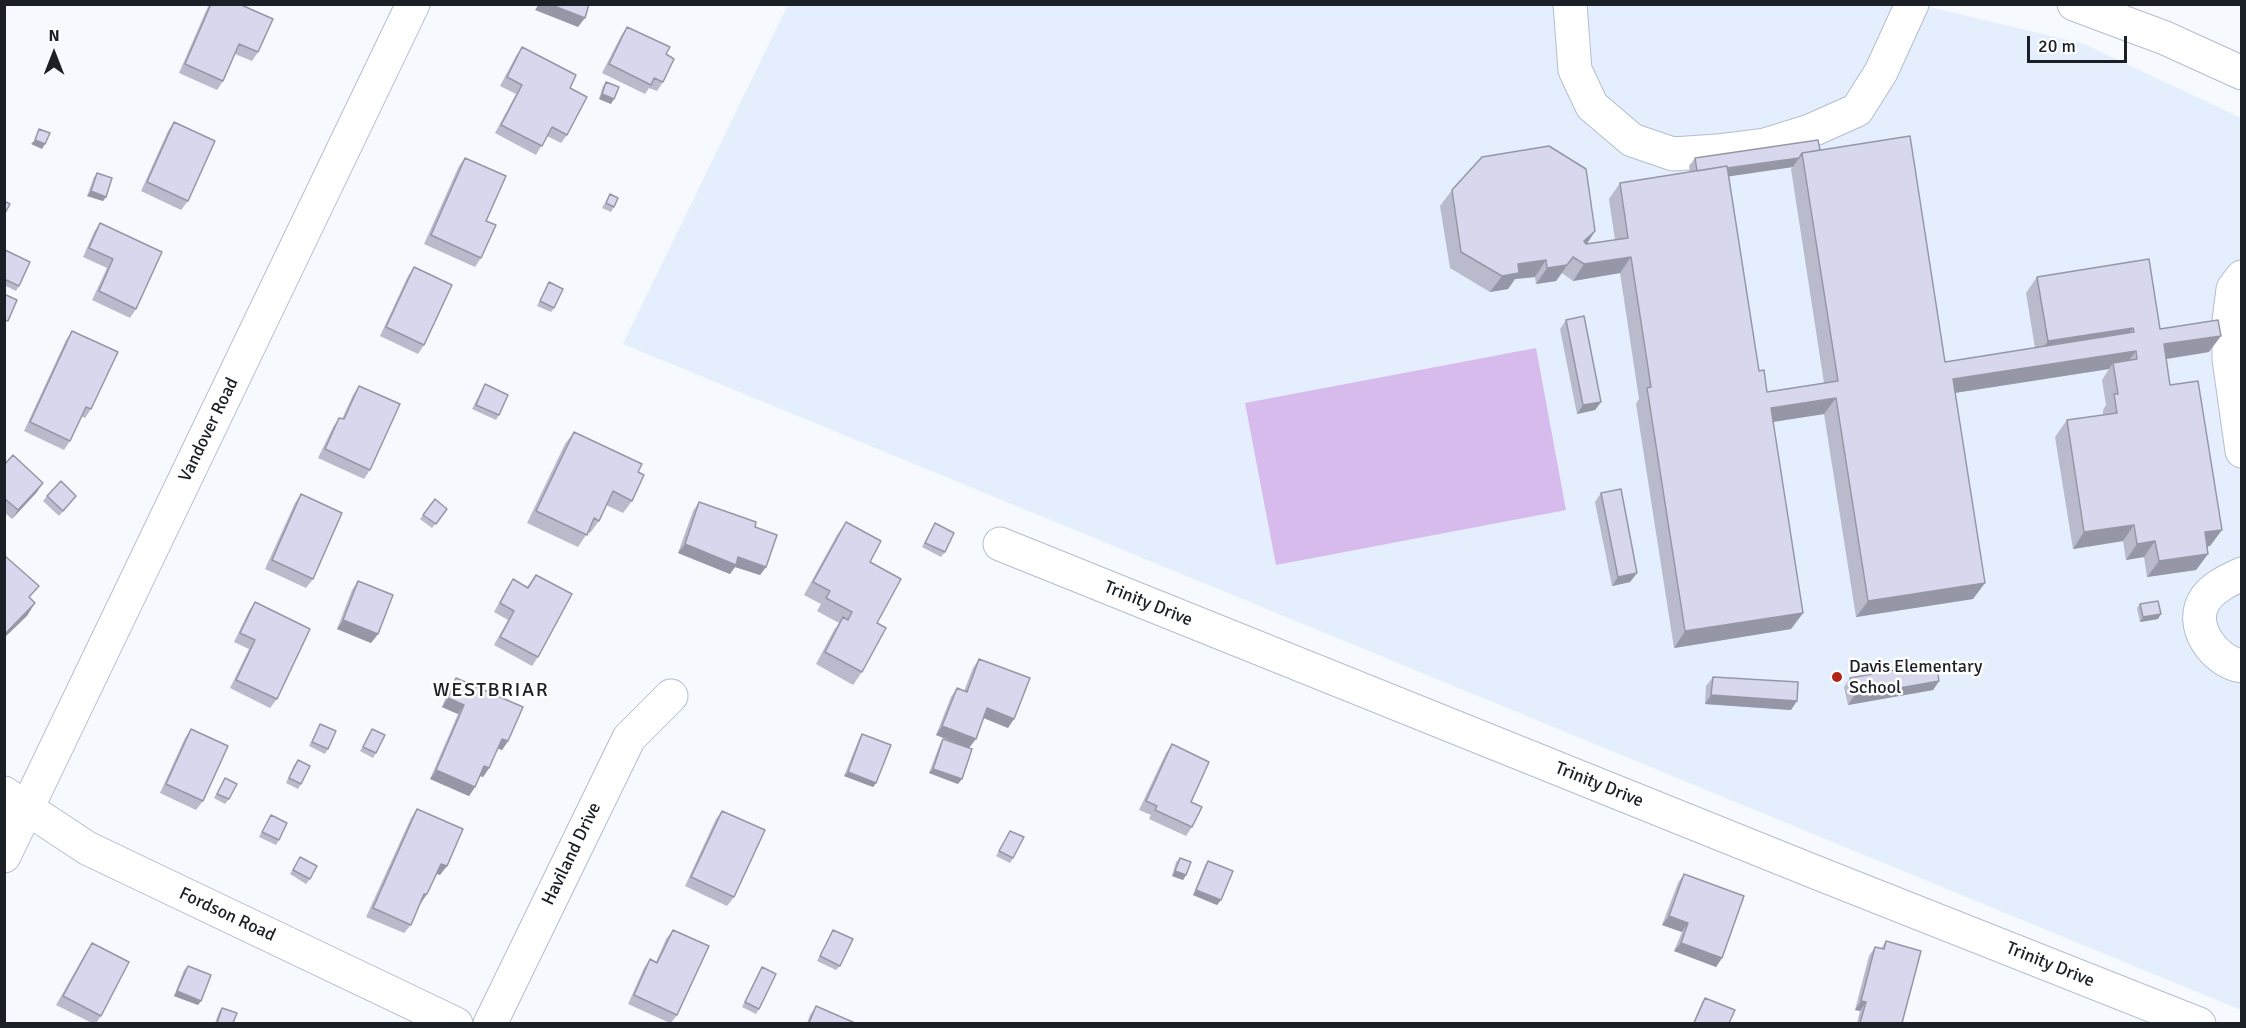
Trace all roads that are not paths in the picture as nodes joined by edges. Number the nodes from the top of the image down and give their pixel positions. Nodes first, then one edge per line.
1 (412, 4) edge
2 (1570, 4) edge
3 (1912, 4) edge
4 (2074, 4) edge
5 (2241, 73) edge
6 (2241, 277) edge
7 (2241, 451) edge
8 (1000, 544) dead end
9 (2241, 574) edge
10 (2241, 666) edge
11 (671, 696) dead end
12 (16, 801) edge
13 (4, 856) edge
14 (456, 1023) edge
15 (490, 1023) edge
16 (2199, 1023) edge

1 - 12 street, Vandover Road
2 - 3 street
4 - 5 street
6 - 7 street
8 - 16 street, Trinity Drive
9 - 10 street
11 - 15 street, Haviland Drive
12 - 13 street, Vandover Road
12 - 14 street, Fordson Road

